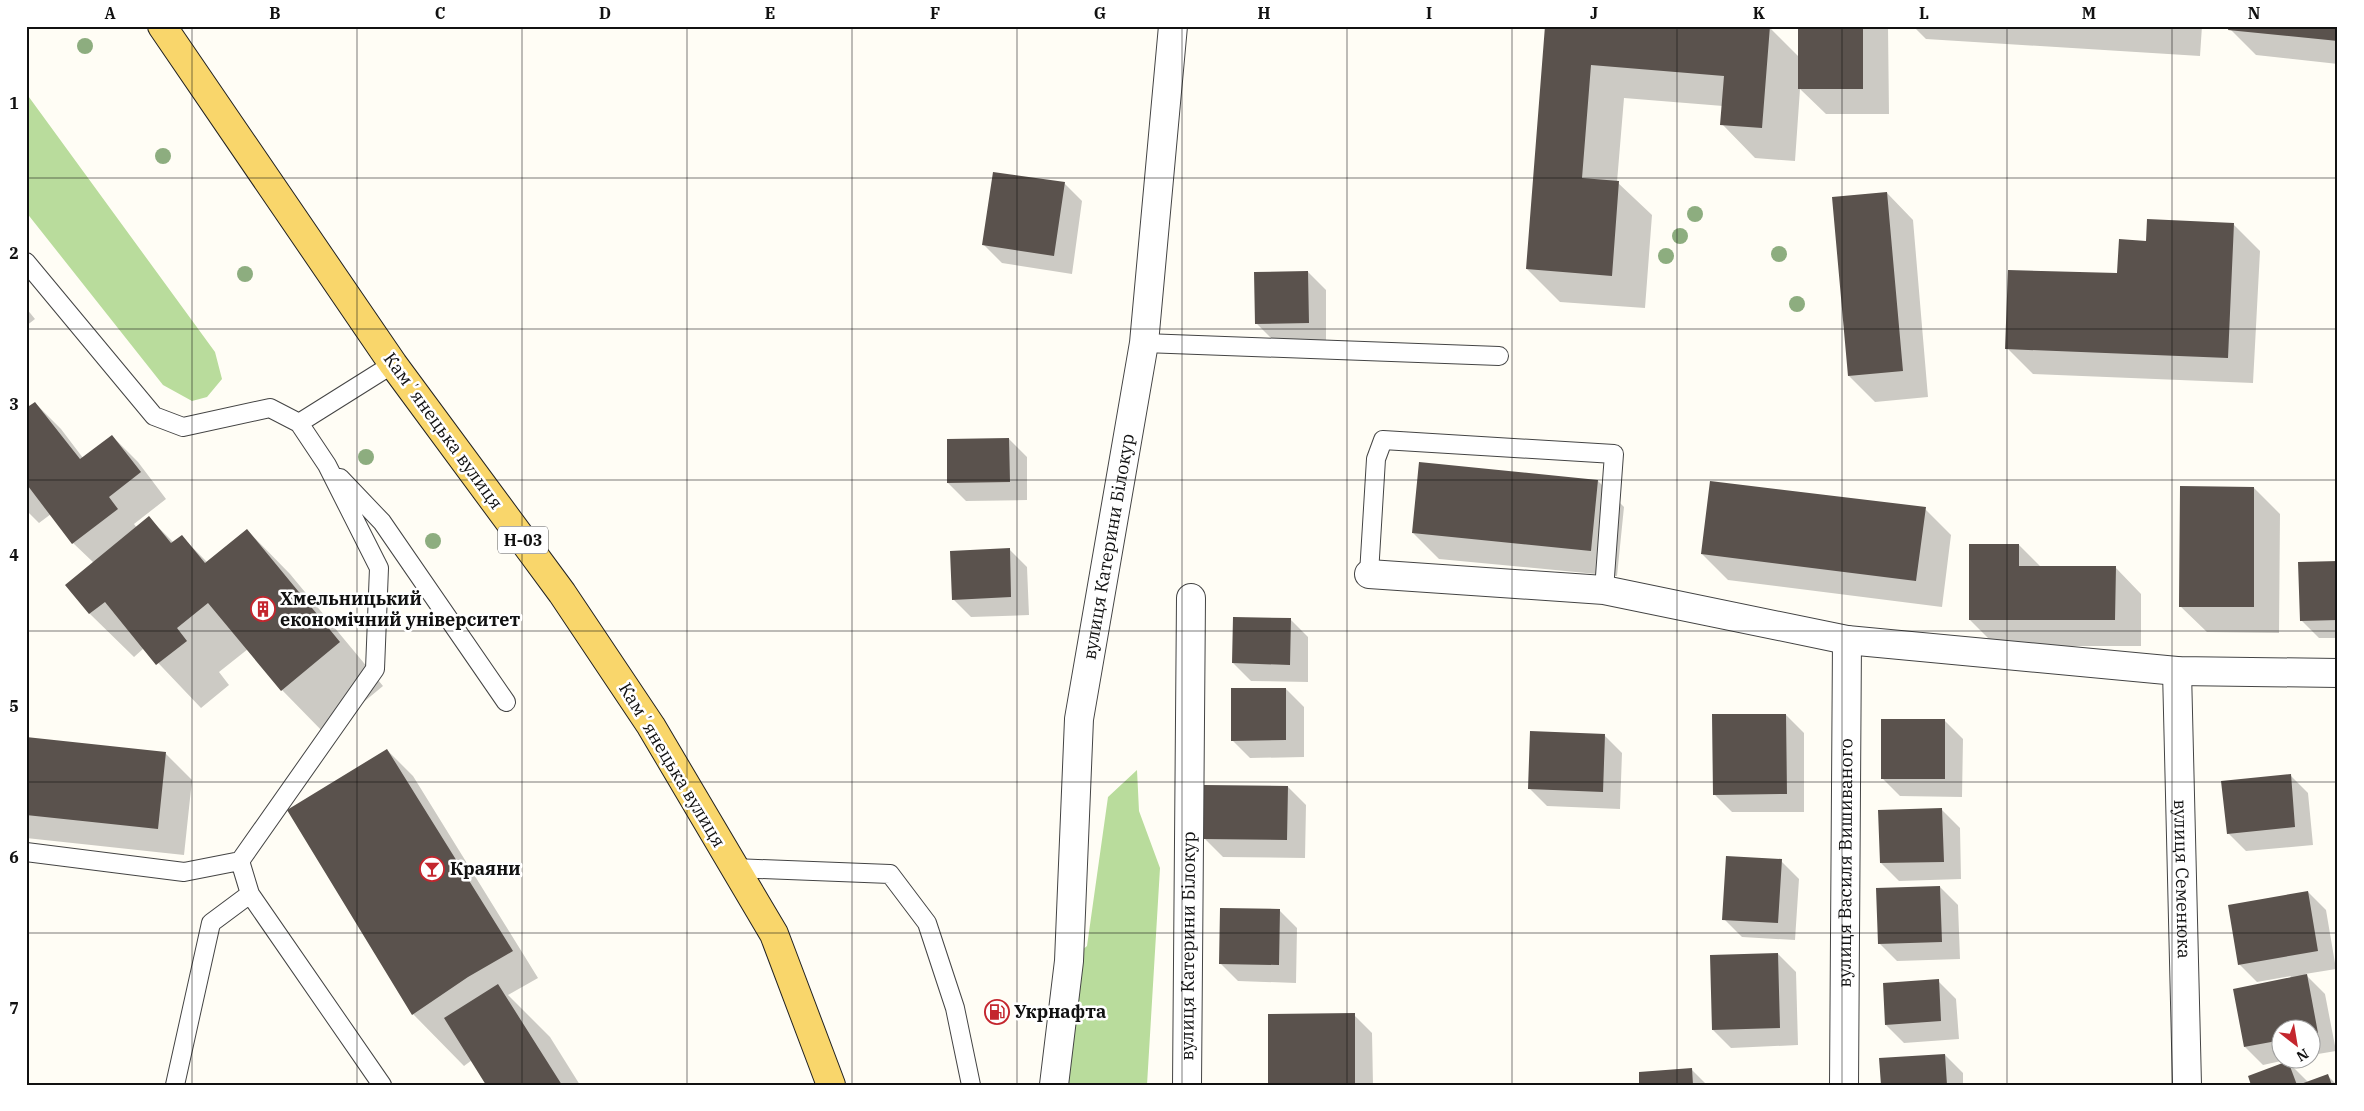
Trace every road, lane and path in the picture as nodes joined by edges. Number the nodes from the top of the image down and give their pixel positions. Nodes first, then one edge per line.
1 (162, 26) edge
2 (1173, 26) edge
3 (26, 262) edge
4 (1144, 343) junction
5 (1499, 356) dead end
6 (393, 364) junction
7 (299, 423) junction
8 (327, 465) junction
9 (1369, 574) joint
10 (1604, 590) junction
11 (1191, 598) dead end
12 (1847, 640) junction
13 (2177, 671) junction
14 (2338, 673) edge
15 (506, 702) dead end
16 (26, 852) edge
17 (240, 861) junction
18 (734, 868) junction
19 (250, 894) junction
20 (1055, 1076) edge
21 (175, 1085) edge
22 (382, 1085) edge
23 (831, 1085) edge
24 (971, 1085) edge
25 (1187, 1085) edge
26 (1844, 1085) edge
27 (2187, 1085) edge

1 - 6 main road, Камʼянецька вулиця / Н-03
2 - 4 street, вулиця Катерини Білокур
3 - 7 lane
4 - 5 lane
4 - 20 street, вулиця Катерини Білокур
6 - 7 lane
6 - 18 main road, Камʼянецька вулиця / Н-03
7 - 8 lane
8 - 15 lane
8 - 17 lane
9 - 10 street
9 - 10 lane
10 - 12 street
11 - 25 street, вулиця Катерини Білокур
12 - 13 street
12 - 26 street, вулиця Василя Вишиваного
13 - 14 street
13 - 27 street, вулиця Семенюка
16 - 17 lane
17 - 19 lane
18 - 23 main road, Камʼянецька вулиця / Н-03
18 - 24 lane
19 - 21 lane
19 - 22 lane

